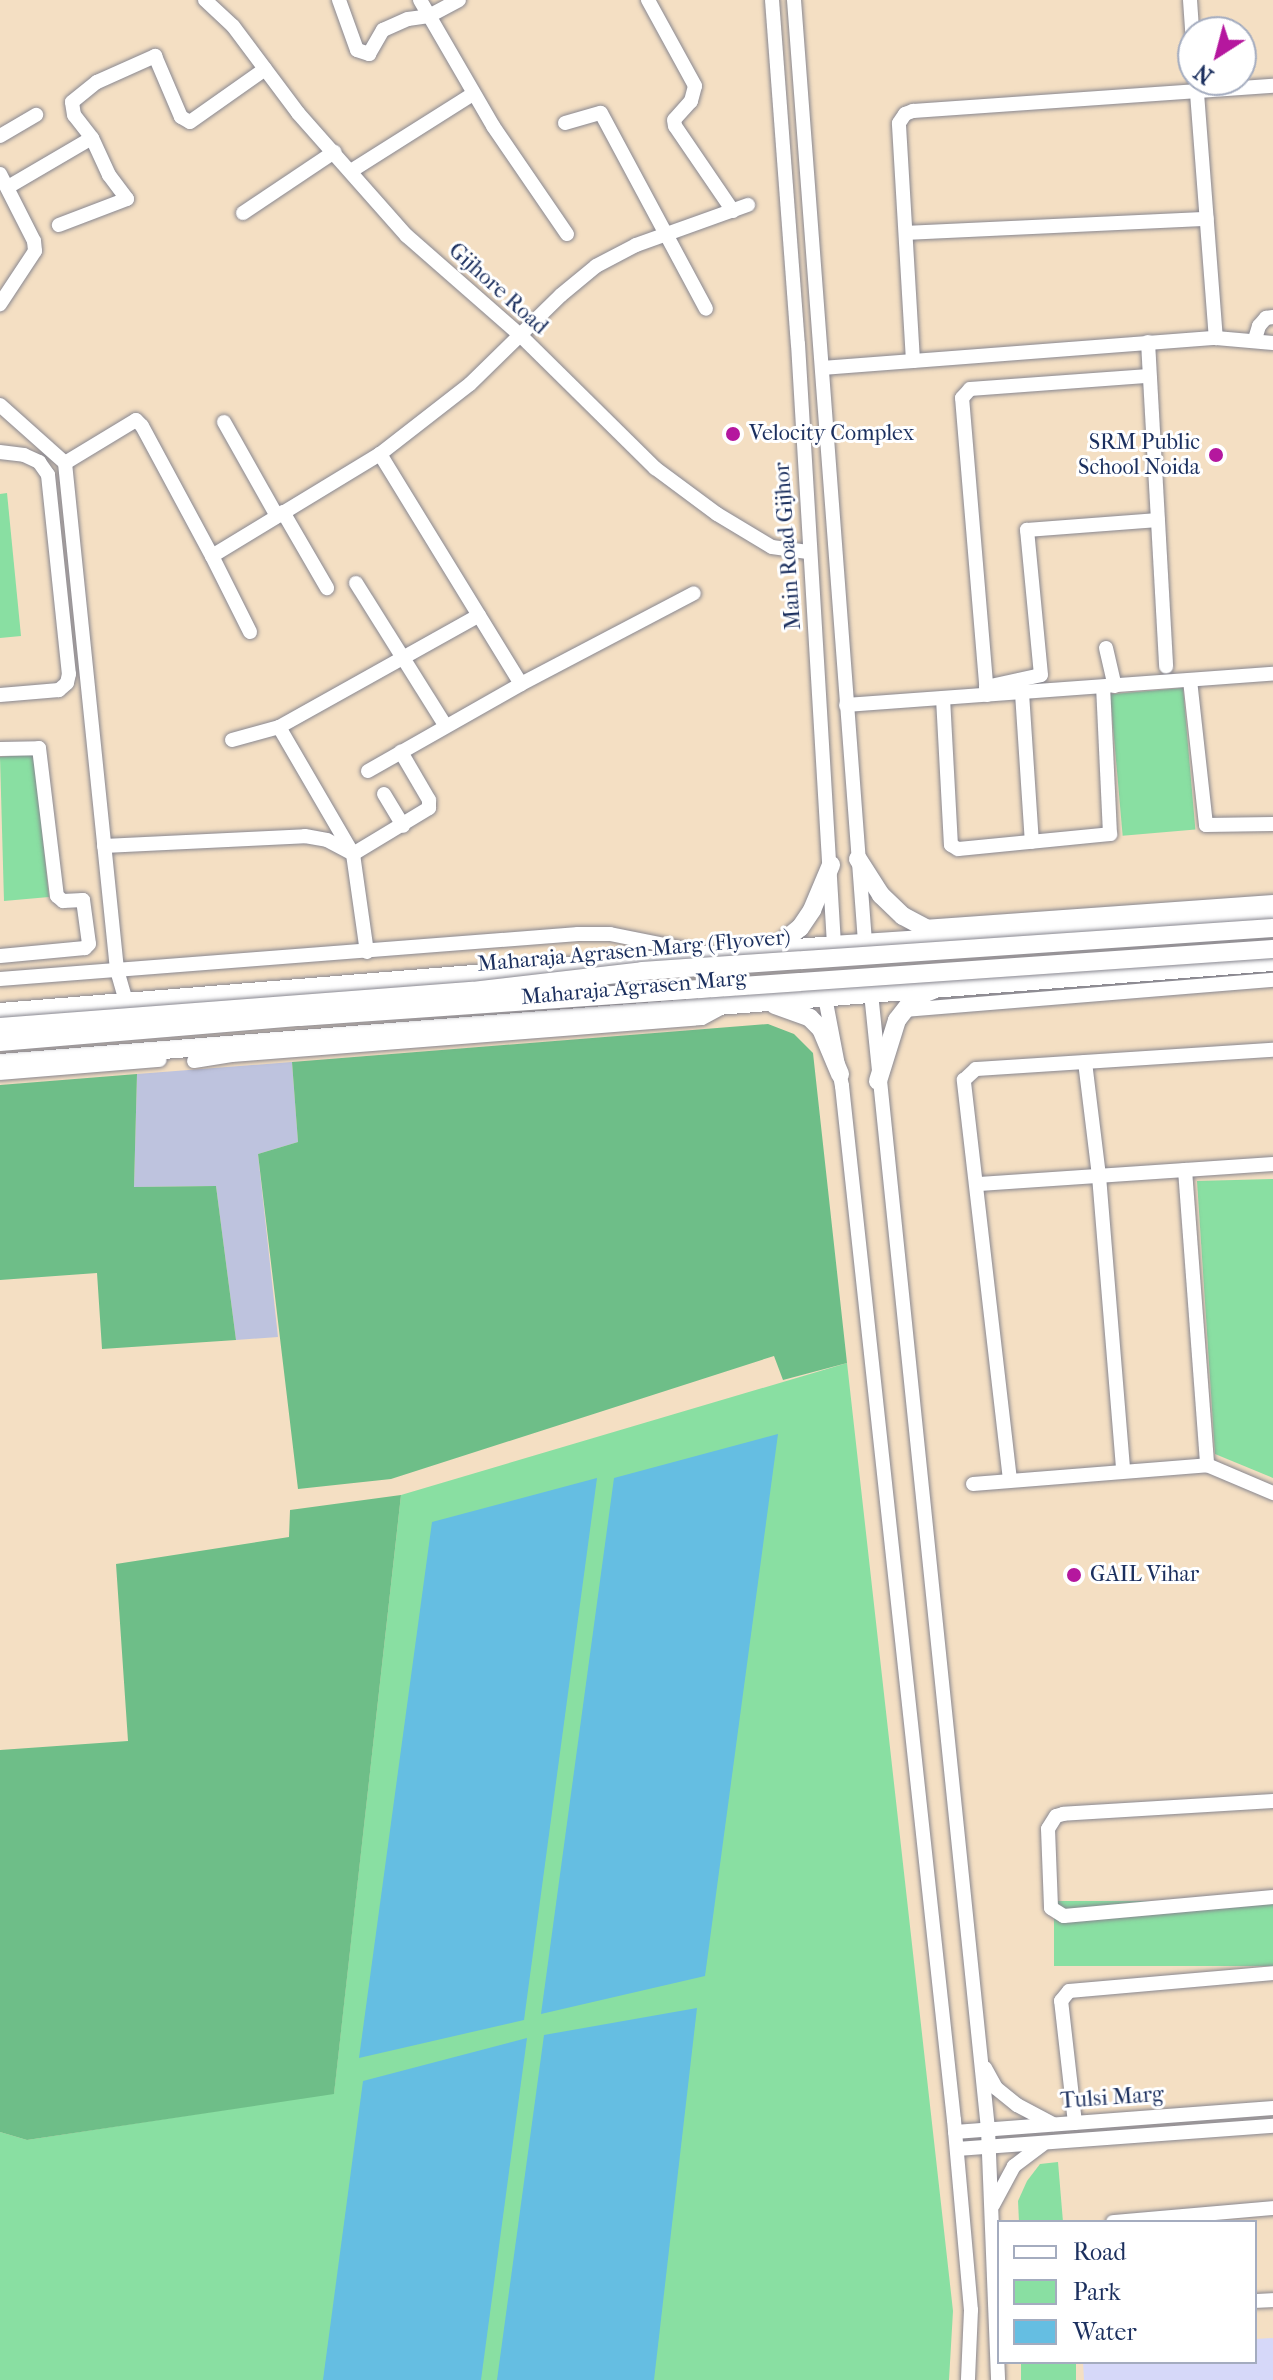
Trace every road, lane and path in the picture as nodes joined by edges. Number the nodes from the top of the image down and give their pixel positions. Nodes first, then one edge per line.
1 (205, 0) edge
2 (339, 0) edge
3 (420, 0) edge
4 (459, 0) edge
5 (648, 0) edge
6 (772, 0) edge
7 (794, 0) edge
8 (429, 16) junction
9 (265, 69) junction
10 (1177, 87) edge
11 (473, 94) junction
12 (1198, 96) edge
13 (36, 115) dead end
14 (565, 123) dead end
15 (0, 136) edge
16 (92, 138) junction
17 (334, 152) junction
18 (351, 171) junction
19 (4, 180) edge
20 (748, 205) dead end
21 (733, 211) junction
22 (243, 213) dead end
23 (1207, 219) junction
24 (59, 225) dead end
25 (906, 233) junction
26 (567, 234) dead end
27 (668, 234) junction
28 (0, 304) edge
29 (706, 309) dead end
30 (1273, 317) edge
31 (520, 335) junction
32 (1216, 338) junction
33 (1255, 339) junction
34 (1148, 342) junction
35 (1273, 343) edge
36 (913, 361) junction
37 (822, 368) junction
38 (1149, 376) junction
39 (0, 405) edge
40 (224, 422) dead end
41 (0, 452) edge
42 (380, 454) junction
43 (65, 463) junction
44 (280, 514) junction
45 (1158, 520) junction
46 (808, 552) junction
47 (212, 556) junction
48 (356, 583) dead end
49 (327, 588) dead end
50 (694, 593) dead end
51 (479, 615) junction
52 (250, 632) dead end
53 (1106, 648) dead end
54 (403, 660) junction
55 (1166, 667) dead end
56 (1273, 674) edge
57 (1190, 680) junction
58 (521, 684) junction
59 (1109, 686) junction
60 (986, 691) junction
61 (1022, 693) junction
62 (0, 695) edge
63 (943, 698) junction
64 (846, 705) junction
65 (445, 725) junction
66 (279, 727) junction
67 (232, 740) dead end
68 (0, 749) edge
69 (401, 752) junction
70 (368, 771) dead end
71 (384, 794) dead end
72 (1273, 824) edge
73 (403, 826) junction
74 (1032, 842) junction
75 (104, 846) junction
76 (353, 854) junction
77 (858, 859) junction
78 (831, 865) junction
79 (1273, 902) edge
80 (1273, 916) edge
81 (1199, 921) junction
82 (920, 928) junction
83 (1273, 928) edge
84 (946, 937) junction
85 (865, 943) junction
86 (834, 945) junction
87 (1273, 949) edge
88 (773, 950) junction
89 (367, 952) junction
90 (716, 955) junction
91 (0, 956) edge
92 (1273, 962) edge
93 (1205, 967) junction
94 (117, 970) junction
95 (0, 979) edge
96 (1273, 980) edge
97 (366, 984) junction
98 (947, 985) junction
99 (871, 993) junction
100 (825, 997) junction
101 (761, 1001) junction
102 (126, 1002) junction
103 (728, 1004) junction
104 (905, 1010) junction
105 (0, 1012) edge
106 (0, 1027) edge
107 (368, 1035) junction
108 (0, 1042) edge
109 (1273, 1050) edge
110 (159, 1060) dead end
111 (194, 1061) dead end
112 (1085, 1062) junction
113 (0, 1063) edge
114 (0, 1073) edge
115 (840, 1074) junction
116 (878, 1081) junction
117 (1273, 1164) edge
118 (1185, 1170) junction
119 (1099, 1176) junction
120 (979, 1184) junction
121 (1207, 1465) junction
122 (1123, 1471) junction
123 (1010, 1480) junction
124 (973, 1484) dead end
125 (1273, 1493) edge
126 (1273, 1801) edge
127 (1273, 1897) edge
128 (1273, 1973) edge
129 (981, 2060) junction
130 (1273, 2108) edge
131 (1075, 2123) junction
132 (1054, 2124) junction
133 (1273, 2126) edge
134 (988, 2129) junction
135 (955, 2132) junction
136 (1045, 2142) junction
137 (989, 2147) junction
138 (957, 2149) junction
139 (992, 2206) junction
140 (1273, 2208) edge
141 (1242, 2216) edge
142 (1178, 2219) edge
143 (997, 2351) edge
144 (968, 2380) edge

1 - 9 street, Gijhore Road
2 - 8 street
3 - 8 street
4 - 8 street
5 - 21 street
6 - 46 street, Main Road Gijhor
7 - 37 street
8 - 11 street
9 - 16 street
9 - 17 street, Gijhore Road
10 - 25 street
11 - 18 street
11 - 26 street
12 - 23 street
13 - 15 street
14 - 27 street
16 - 19 street
16 - 24 street
17 - 18 street, Gijhore Road
17 - 22 street
18 - 31 street, Gijhore Road
19 - 28 street
20 - 21 street
21 - 27 street
23 - 25 street
23 - 32 street
25 - 36 street
27 - 29 street
27 - 31 street
30 - 33 street
31 - 42 street
31 - 46 street, Gijhore Road
32 - 33 street
32 - 34 street
33 - 35 street
34 - 36 street
34 - 38 street
36 - 37 street
37 - 64 street
38 - 45 street
38 - 60 street
39 - 43 street
40 - 44 street
41 - 62 street
42 - 44 street
42 - 51 street
43 - 47 street
43 - 75 street
44 - 47 street
44 - 49 street
45 - 55 street
45 - 60 street
46 - 78 street, Main Road Gijhor
47 - 52 street
48 - 54 street
50 - 58 street
51 - 54 street
51 - 58 street
53 - 59 street
54 - 65 street
54 - 66 street
56 - 57 street
57 - 59 street
57 - 72 street
58 - 65 street
59 - 61 street
59 - 74 street
60 - 61 street
60 - 63 street
61 - 74 street
63 - 64 street
63 - 74 street
64 - 77 street
65 - 69 street
66 - 67 street
66 - 76 street
68 - 91 street
69 - 70 street
69 - 73 street
71 - 73 street
73 - 76 street
75 - 76 street
75 - 94 street
76 - 89 street
77 - 82 main road
77 - 85 street
78 - 86 street, Main Road Gijhor
78 - 88 main road
79 - 82 street
80 - 81 main road, Maharaja Agrasen Marg
81 - 84 main road, Maharaja Agrasen Marg
81 - 93 main road
82 - 84 main road
83 - 106 main road, Maharaja Agrasen Marg (Flyover), bridge
84 - 85 main road, Maharaja Agrasen Marg
85 - 86 main road, Maharaja Agrasen Marg
86 - 88 main road, Maharaja Agrasen Marg
87 - 108 main road, Maharaja Agrasen Marg (Flyover), bridge
88 - 90 main road, Maharaja Agrasen Marg
89 - 90 street
89 - 94 street
90 - 97 main road, Maharaja Agrasen Marg
92 - 93 main road, Maharaja Agrasen Marg
93 - 98 main road, Maharaja Agrasen Marg
94 - 95 street
94 - 102 street
96 - 104 street
97 - 102 main road, Maharaja Agrasen Marg
97 - 107 main road
98 - 99 main road, Maharaja Agrasen Marg
98 - 104 main road
99 - 100 main road, Maharaja Agrasen Marg
99 - 116 street
100 - 101 main road, Maharaja Agrasen Marg
100 - 115 street
101 - 103 main road, Maharaja Agrasen Marg
101 - 115 main road
102 - 105 main road, Maharaja Agrasen Marg
103 - 107 main road, Maharaja Agrasen Marg
103 - 111 street
104 - 116 main road
107 - 113 main road, Maharaja Agrasen Marg
109 - 112 street
110 - 114 street
112 - 119 street
112 - 120 street
115 - 135 street
116 - 129 street
117 - 118 street
118 - 119 street
118 - 121 street
119 - 120 street
119 - 122 street
120 - 123 street
121 - 122 street
121 - 125 street
122 - 123 street
123 - 124 street
126 - 127 street
128 - 131 street
129 - 132 street
129 - 134 street
130 - 131 street, Tulsi Marg
131 - 132 street, Tulsi Marg
132 - 134 street, Tulsi Marg
133 - 136 street, Tulsi Marg
134 - 135 street, Tulsi Marg
134 - 137 street
135 - 138 street
136 - 137 street, Tulsi Marg
136 - 139 street
137 - 138 street, Tulsi Marg
137 - 139 street
138 - 144 street
139 - 143 street
140 - 141 street
141 - 142 street

